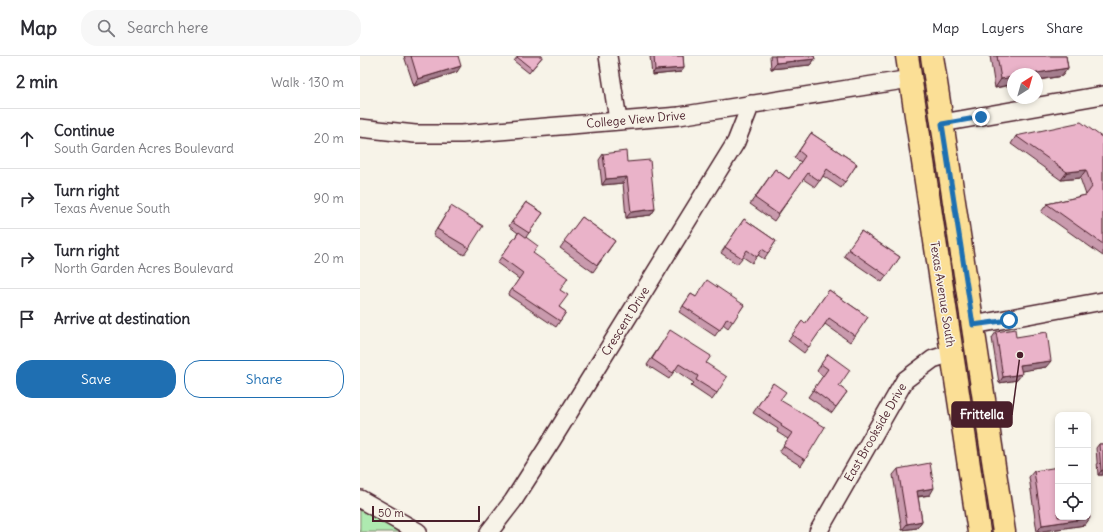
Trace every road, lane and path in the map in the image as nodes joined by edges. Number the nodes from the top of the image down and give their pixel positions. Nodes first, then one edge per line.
1 (608, 56) edge
2 (907, 56) edge
3 (932, 56) edge
4 (910, 79) junction
5 (1103, 95) edge
6 (752, 104) junction
7 (618, 120) junction
8 (942, 124) junction
9 (360, 128) edge
10 (925, 177) junction
11 (1103, 301) edge
12 (973, 325) junction
13 (952, 353) junction
14 (360, 499) edge
15 (418, 532) edge
16 (489, 532) edge
17 (818, 532) edge
18 (979, 532) edge
19 (1004, 532) edge

1 - 7 street
2 - 4 main road, Texas Avenue South
3 - 8 main road, Texas Avenue South
4 - 6 street, College View Drive
4 - 10 main road, Texas Avenue South
5 - 8 street
6 - 7 street, College View Drive
6 - 16 street, Crescent Drive
7 - 9 street, College View Drive
8 - 12 main road, Texas Avenue South
10 - 12 main road
10 - 13 main road, Texas Avenue South
11 - 12 street
12 - 19 main road, Texas Avenue South
13 - 17 street, East Brookside Drive
13 - 18 main road, Texas Avenue South
14 - 15 street

